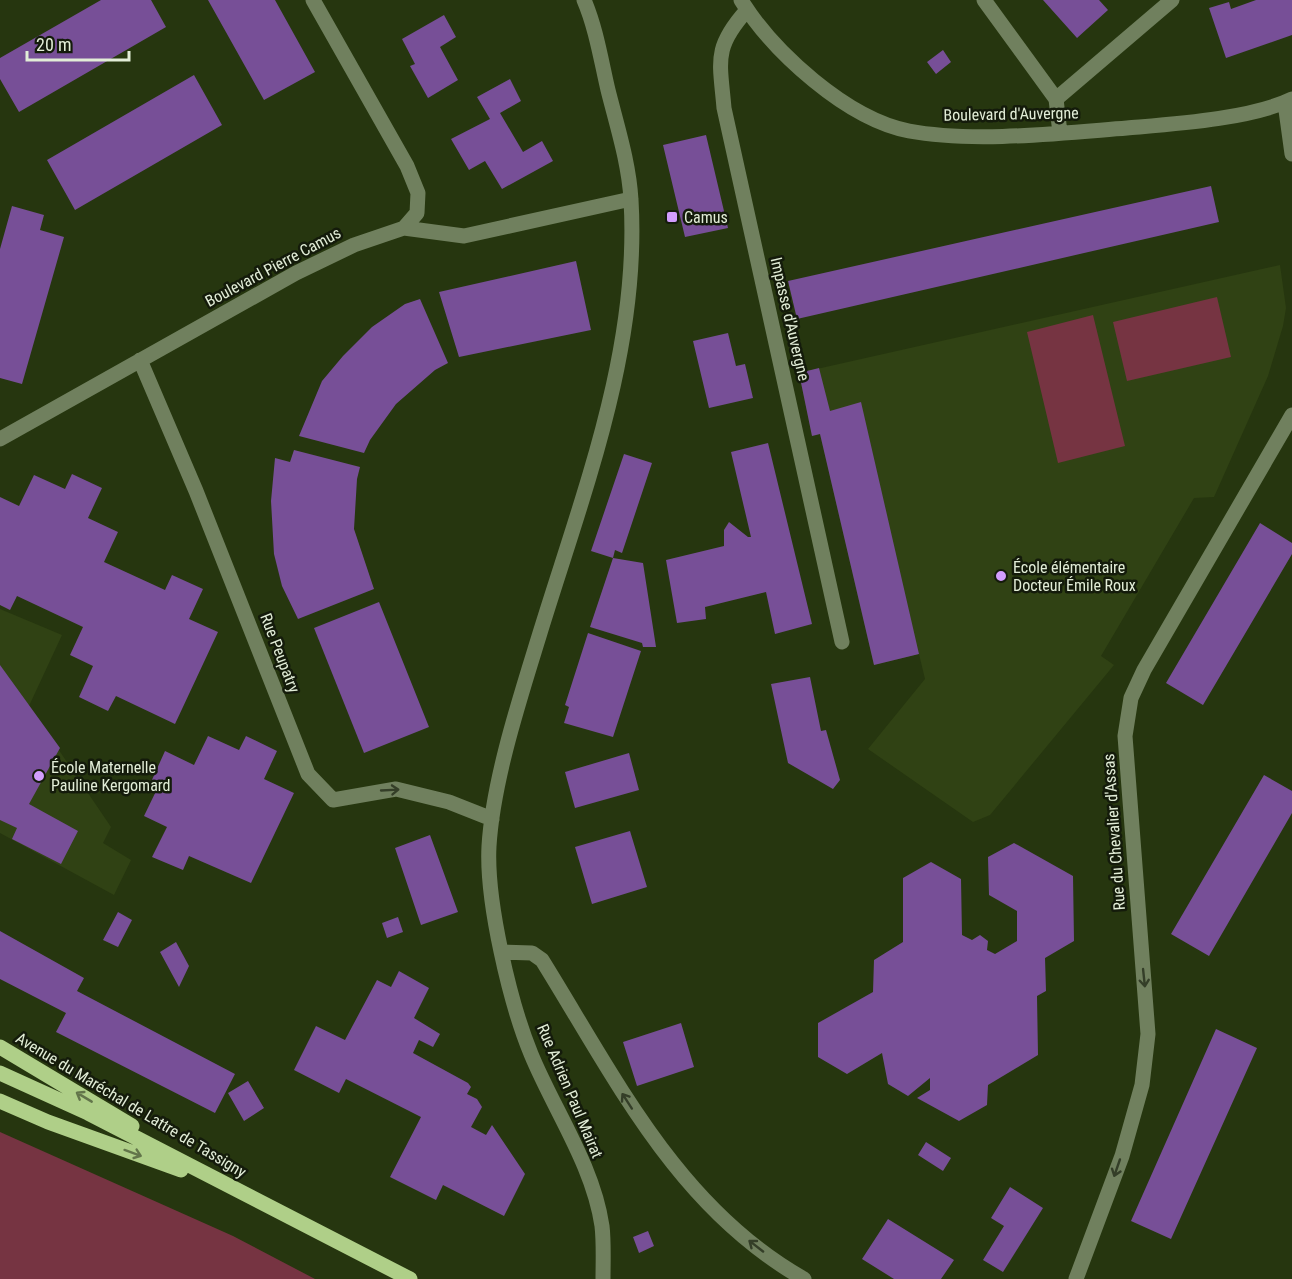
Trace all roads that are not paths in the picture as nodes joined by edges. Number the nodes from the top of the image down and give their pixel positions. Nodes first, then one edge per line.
1 (313, 0) edge
2 (584, 0) edge
3 (984, 0) edge
4 (1172, 0) edge
5 (744, 5) edge
6 (1056, 99) junction
7 (1288, 101) edge
8 (1060, 133) junction
9 (1292, 154) edge
10 (631, 199) junction
11 (404, 228) junction
12 (140, 360) junction
13 (1292, 416) edge
14 (0, 439) edge
15 (842, 642) dead end
16 (492, 819) junction
17 (502, 952) junction
18 (0, 1047) edge
19 (0, 1072) edge
20 (0, 1101) edge
21 (243, 1192) junction
22 (1076, 1278) edge
23 (410, 1279) edge
24 (603, 1279) edge
25 (804, 1279) edge

1 - 11 street
2 - 10 street, Rue Adrien Paul Mairat
3 - 6 street
4 - 6 street
5 - 8 street, Boulevard d'Auvergne
5 - 15 street, Impasse d'Auvergne
6 - 8 street
7 - 8 street, Boulevard d'Auvergne
7 - 9 street
10 - 11 street
10 - 16 street, Rue Adrien Paul Mairat
11 - 12 street, Boulevard Pierre Camus
12 - 14 street, Boulevard Pierre Camus
12 -> 16 street, Rue Peupatry
13 -> 22 street, Rue du Chevalier d'Assas
16 - 17 street, Rue Adrien Paul Mairat
17 - 24 street, Rue Adrien Paul Mairat
25 -> 17 street
21 -> 18 main road, Avenue du Maréchal de Lattre de Tassigny
19 - 21 main road
20 -> 21 main road, Avenue du Maréchal de Lattre de Tassigny
21 - 23 main road

